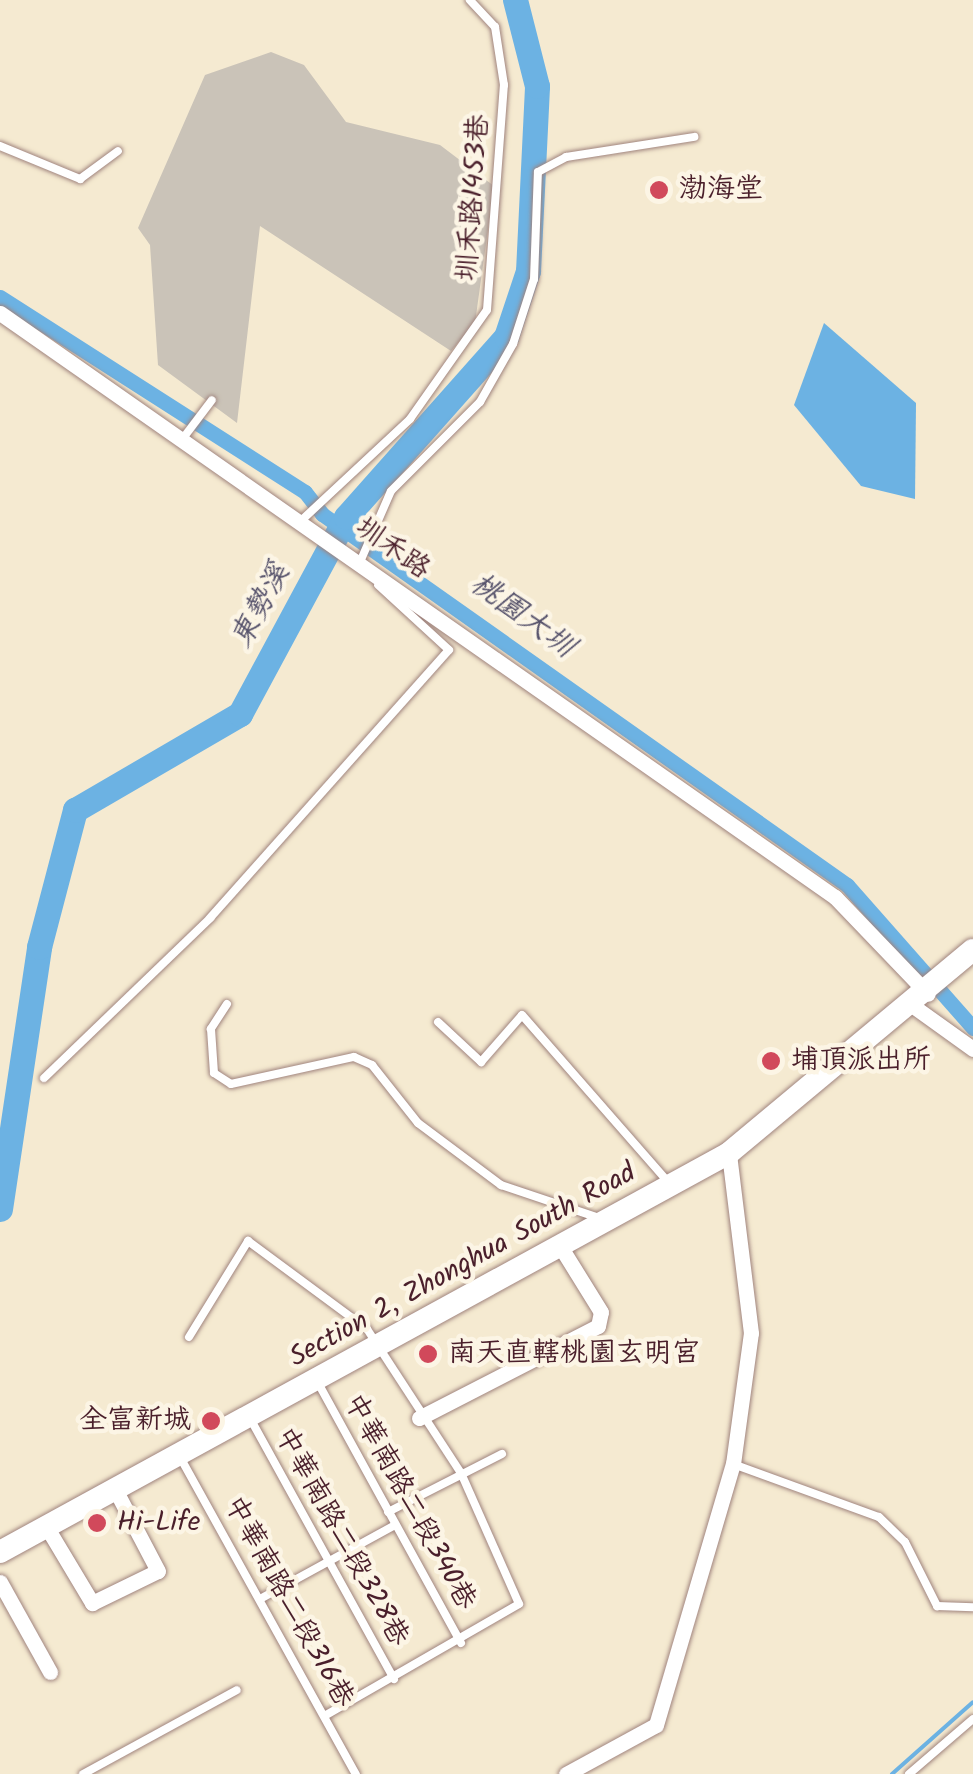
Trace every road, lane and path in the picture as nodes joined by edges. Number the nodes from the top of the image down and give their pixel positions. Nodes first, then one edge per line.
1 (470, 0) edge
2 (694, 137) dead end
3 (0, 146) edge
4 (118, 151) dead end
5 (0, 313) edge
6 (212, 400) dead end
7 (184, 437) junction
8 (309, 518) junction
9 (357, 552) junction
10 (973, 950) edge
11 (927, 994) junction
12 (227, 1004) dead end
13 (438, 1022) dead end
14 (973, 1048) edge
15 (44, 1078) dead end
16 (730, 1154) junction
17 (672, 1186) junction
18 (606, 1222) junction
19 (560, 1246) junction
20 (189, 1337) dead end
21 (378, 1344) junction
22 (317, 1382) junction
23 (249, 1416) junction
24 (419, 1418) junction
25 (178, 1454) junction
26 (502, 1454) dead end
27 (733, 1464) junction
28 (461, 1473) junction
29 (115, 1489) junction
30 (388, 1512) junction
31 (395, 1524) junction
32 (46, 1526) junction
33 (0, 1552) edge
34 (328, 1563) junction
35 (0, 1582) edge
36 (260, 1598) junction
37 (973, 1606) edge
38 (461, 1644) junction
39 (50, 1672) dead end
40 (394, 1679) junction
41 (237, 1690) dead end
42 (326, 1715) junction
43 (973, 1719) edge
44 (83, 1774) edge
45 (356, 1774) edge
46 (566, 1774) edge
47 (909, 1774) edge

1 - 8 lane, 圳禾路1453巷
2 - 9 lane
3 - 4 lane
5 - 7 street, 圳禾路
6 - 7 lane
7 - 8 street, 圳禾路
8 - 9 street, 圳禾路
9 - 11 street, 圳禾路
9 - 15 lane
10 - 11 main road, Section 2, Zhonghua South Road
11 - 14 street, 圳禾路
11 - 16 main road, Section 2, Zhonghua South Road
12 - 18 lane
13 - 17 lane
16 - 17 main road, Section 2, Zhonghua South Road
16 - 27 street
17 - 18 main road, Section 2, Zhonghua South Road
18 - 19 main road, Section 2, Zhonghua South Road
19 - 21 main road, Section 2, Zhonghua South Road
19 - 24 street
20 - 21 lane
21 - 22 main road, Section 2, Zhonghua South Road
21 - 24 lane
22 - 23 main road, Section 2, Zhonghua South Road
22 - 30 lane, 中華南路二段340巷
23 - 25 main road, Section 2, Zhonghua South Road
23 - 34 lane, 中華南路二段328巷
24 - 28 lane
25 - 29 main road, Section 2, Zhonghua South Road
25 - 36 lane, 中華南路二段316巷
26 - 28 lane
27 - 37 lane
27 - 46 street
28 - 30 lane
28 - 38 lane
29 - 32 main road, Section 2, Zhonghua South Road
29 - 32 street
30 - 31 lane, 中華南路二段340巷
31 - 34 lane
31 - 38 lane, 中華南路二段340巷
32 - 33 main road, Section 2, Zhonghua South Road
34 - 36 lane
34 - 40 lane, 中華南路二段328巷
35 - 39 street
36 - 42 lane, 中華南路二段316巷
38 - 40 lane
40 - 42 lane
41 - 44 lane
42 - 45 lane, 中華南路二段316巷
43 - 47 lane

